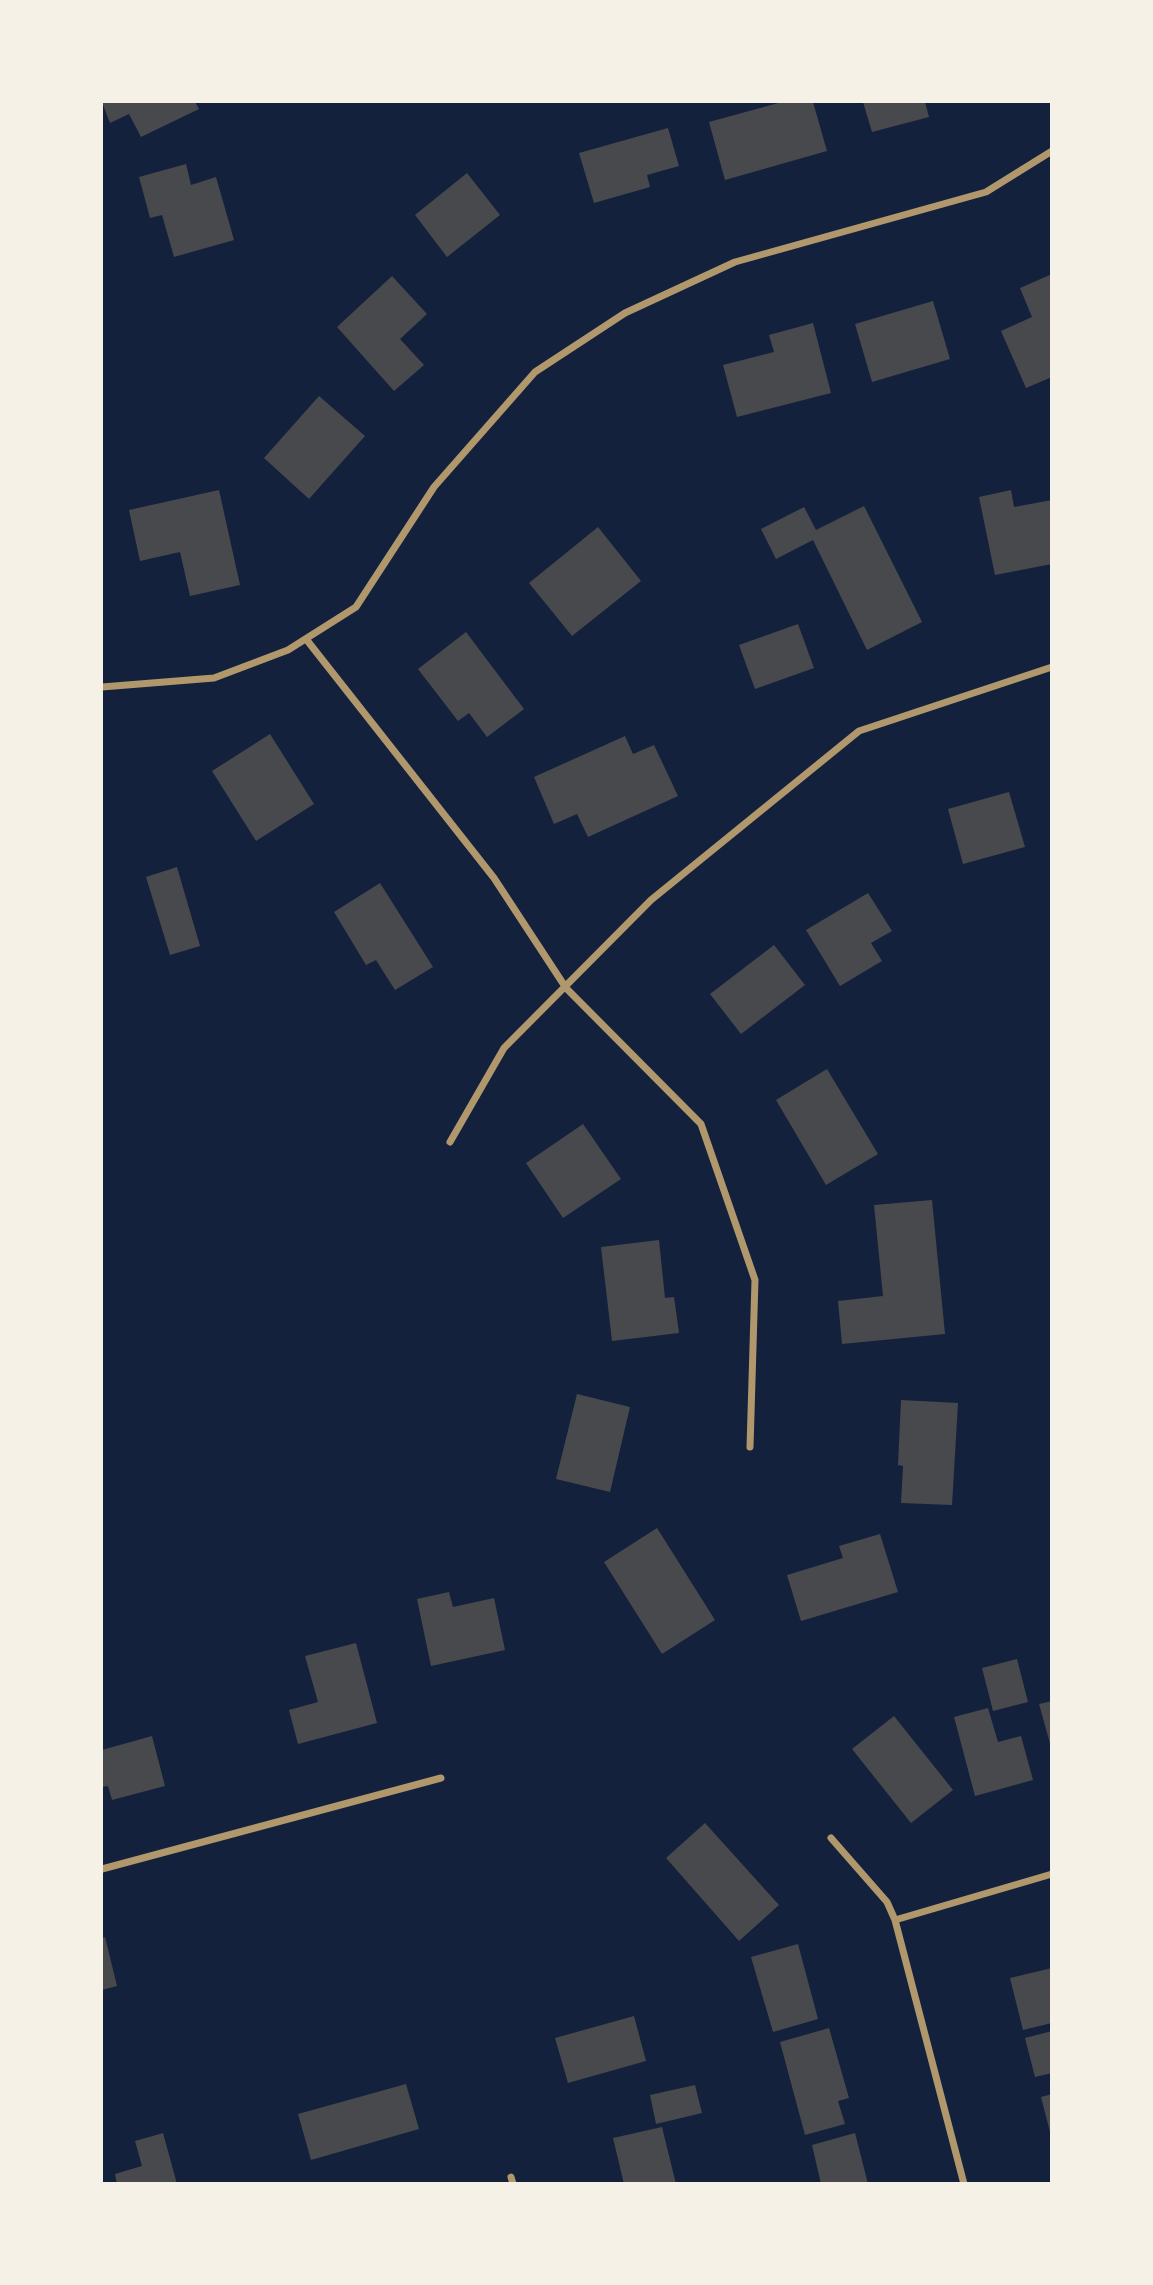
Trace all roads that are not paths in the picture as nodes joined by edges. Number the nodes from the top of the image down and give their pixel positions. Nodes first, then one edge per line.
1 (1052, 151) edge
2 (306, 639) junction
3 (1052, 667) edge
4 (102, 687) edge
5 (566, 988) junction
6 (450, 1142) dead end
7 (750, 1447) dead end
8 (441, 1778) dead end
9 (831, 1838) dead end
10 (102, 1869) edge
11 (1052, 1874) edge
12 (895, 1920) junction
13 (964, 2183) edge

1 - 2 street
2 - 4 street
2 - 5 street
3 - 5 street
5 - 6 street
5 - 7 street
8 - 10 street
9 - 12 street
11 - 12 street
12 - 13 street

